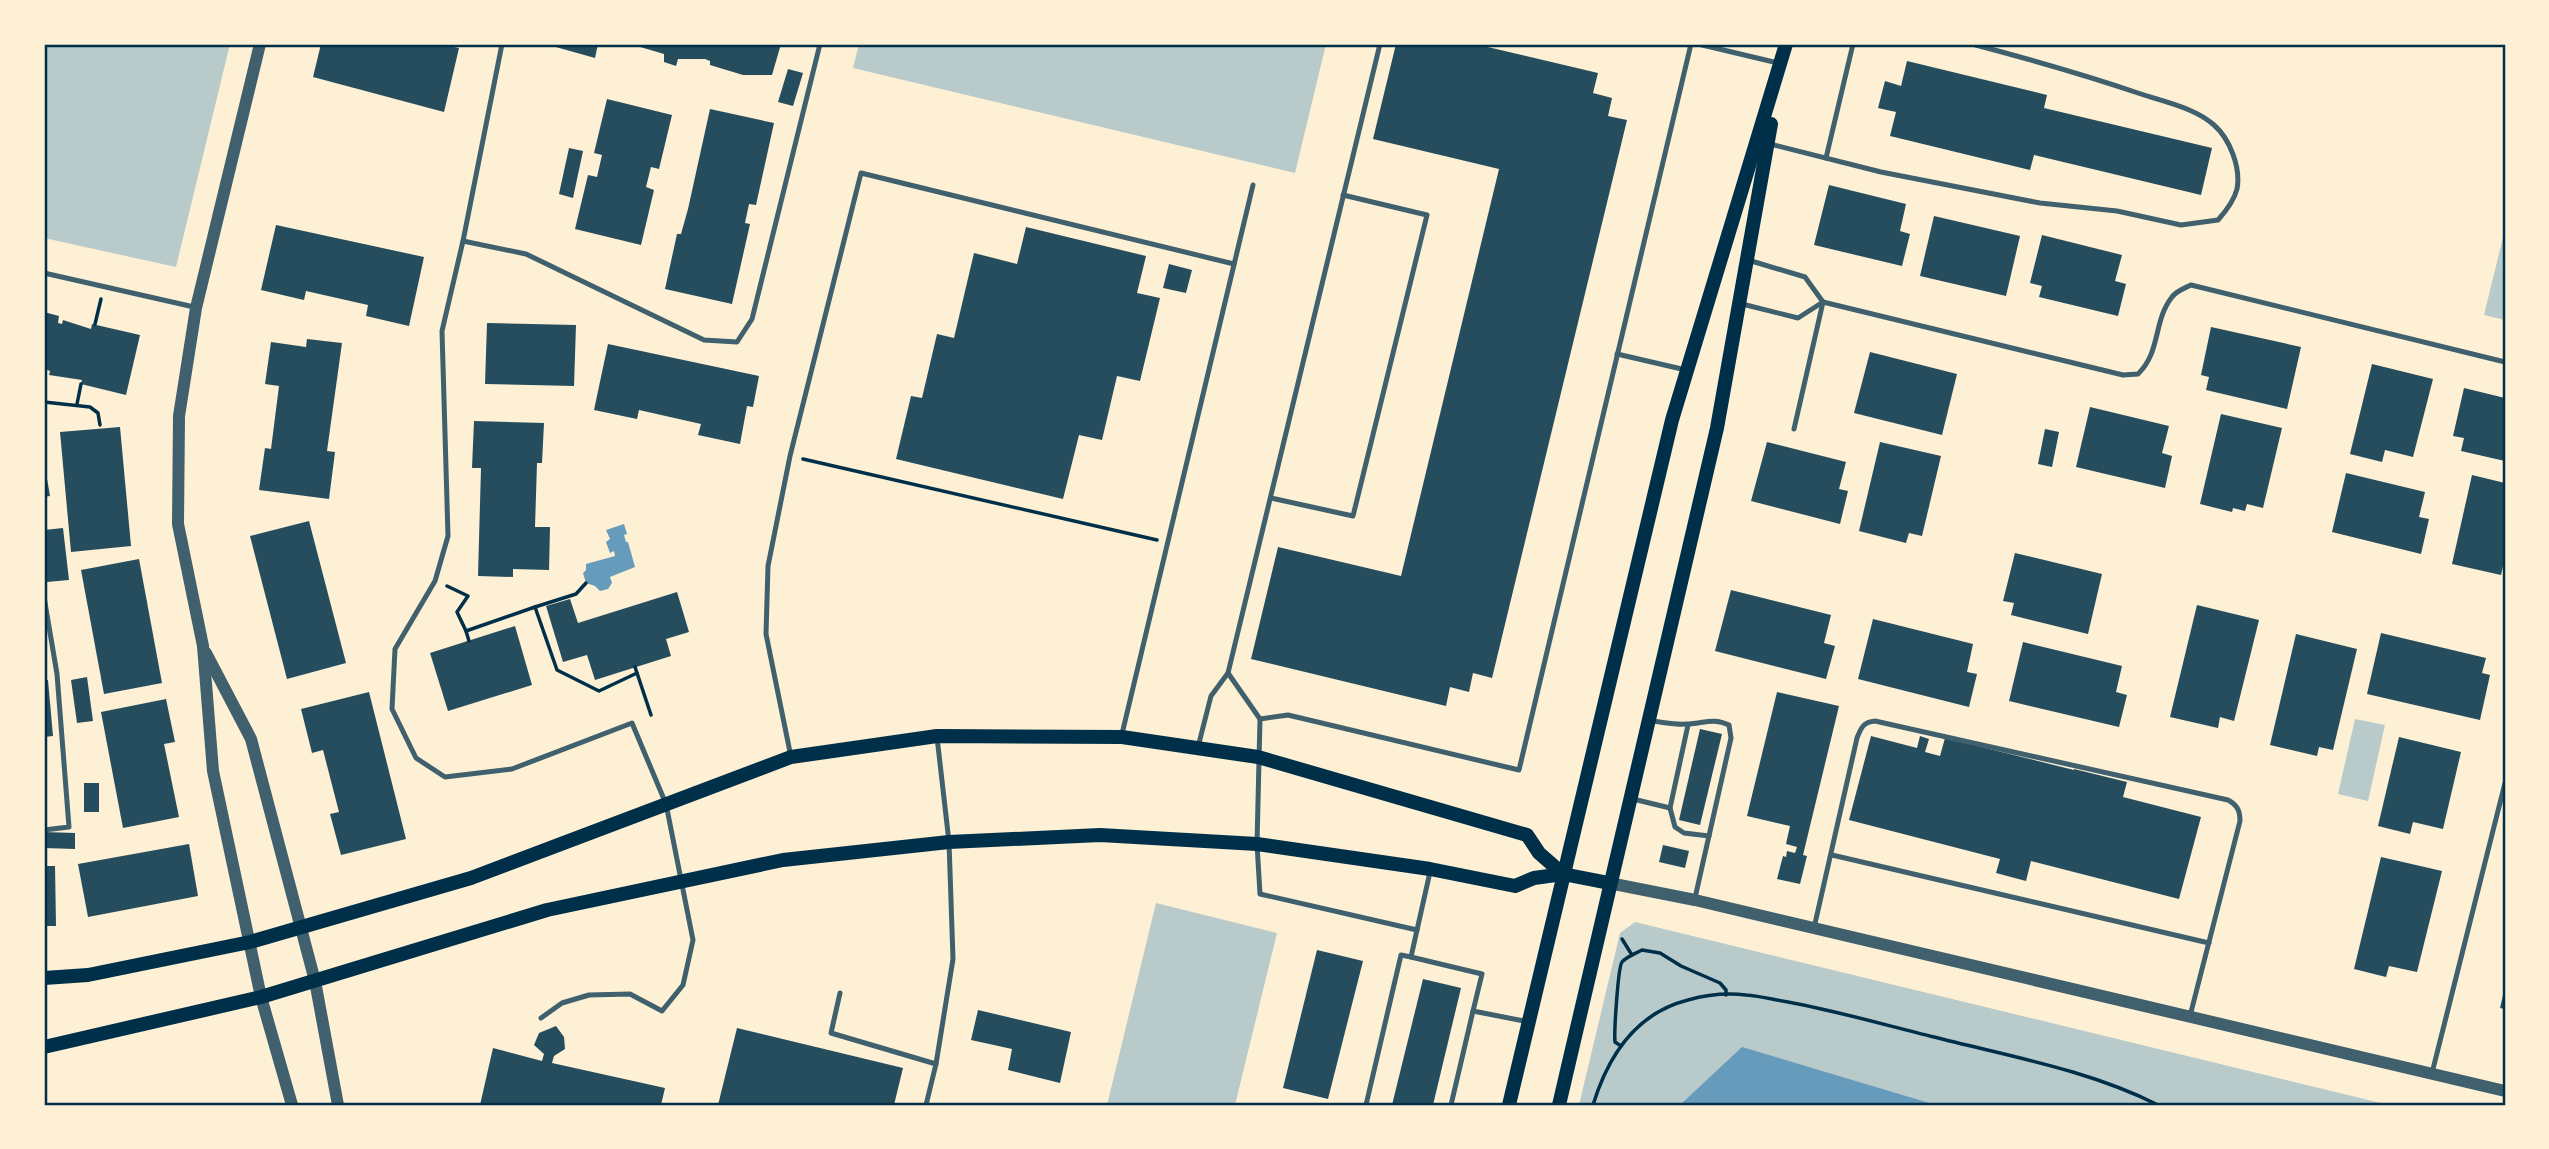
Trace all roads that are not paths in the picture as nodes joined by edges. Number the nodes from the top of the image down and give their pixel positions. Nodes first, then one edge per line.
1 (260, 44) edge
2 (502, 44) edge
3 (820, 44) edge
4 (1380, 44) edge
5 (1691, 44) edge
6 (1698, 44) edge
7 (1786, 44) edge
8 (1853, 44) edge
9 (1972, 44) edge
10 (1781, 64) junction
11 (1767, 143) junction
12 (1826, 158) junction
13 (1253, 185) dead end
14 (1343, 195) junction
15 (463, 241) junction
16 (1747, 260) junction
17 (1234, 264) junction
18 (44, 273) edge
19 (1824, 302) junction
20 (1740, 303) junction
21 (196, 308) junction
22 (1617, 354) junction
23 (2505, 362) edge
24 (1687, 371) junction
25 (1794, 429) dead end
26 (1270, 498) junction
27 (44, 597) edge
28 (203, 646) junction
29 (1228, 673) junction
30 (1260, 719) junction
31 (1649, 721) junction
32 (1688, 724) junction
33 (937, 736) junction
34 (1122, 737) junction
35 (1198, 748) junction
36 (791, 757) junction
37 (1258, 757) junction
38 (2505, 783) edge
39 (1630, 799) junction
40 (666, 804) junction
41 (1670, 808) junction
42 (44, 830) edge
43 (1709, 836) junction
44 (948, 842) junction
45 (1257, 844) junction
46 (1832, 855) junction
47 (1430, 869) junction
48 (1563, 874) junction
49 (680, 882) junction
50 (1609, 883) junction
51 (1695, 900) junction
52 (301, 927) junction
53 (1814, 928) junction
54 (1417, 930) junction
55 (250, 942) junction
56 (2209, 943) junction
57 (1412, 957) junction
58 (44, 978) edge
59 (315, 981) junction
60 (840, 993) dead end
61 (261, 997) junction
62 (1473, 1011) junction
63 (2190, 1016) junction
64 (541, 1018) dead end
65 (1528, 1022) junction
66 (44, 1047) edge
67 (936, 1065) junction
68 (2431, 1073) junction
69 (2505, 1091) edge
70 (292, 1105) edge
71 (338, 1105) edge
72 (926, 1105) edge
73 (1366, 1105) edge
74 (1451, 1105) edge
75 (1509, 1105) edge
76 (1559, 1105) edge

1 - 21 street
2 - 15 lane
3 - 15 lane
4 - 14 lane
5 - 22 lane
6 - 10 lane
7 - 10 main road
8 - 12 lane
9 - 12 lane
10 - 11 main road
10 - 24 main road
11 - 12 lane
11 - 16 main road
13 - 17 lane
14 - 26 lane
14 - 26 lane
15 - 40 lane
16 - 19 lane
16 - 20 main road
17 - 34 lane
17 - 36 lane
18 - 21 lane
19 - 20 lane
19 - 23 lane
19 - 25 lane
20 - 31 main road
21 - 28 street
22 - 24 lane
22 - 30 lane
24 - 48 main road
26 - 29 lane
27 - 42 lane
28 - 52 street
28 - 55 street
29 - 30 lane
29 - 35 lane
30 - 37 lane
31 - 32 lane
31 - 39 main road
32 - 41 lane
32 - 43 lane
33 - 34 main road
33 - 36 main road
33 - 44 lane
34 - 35 main road
35 - 37 main road
36 - 40 main road
37 - 45 lane
37 - 48 main road
38 - 68 lane
39 - 41 lane
39 - 50 main road
40 - 49 lane
40 - 52 main road
41 - 43 lane
43 - 51 lane
44 - 45 main road
44 - 49 main road
44 - 67 lane
45 - 47 main road
45 - 54 lane
46 - 53 lane
46 - 56 lane
46 - 56 lane
47 - 48 main road
47 - 54 lane
48 - 50 main road
48 - 65 main road
49 - 59 main road
49 - 64 lane
50 - 51 street
50 - 76 main road
51 - 53 street
52 - 55 main road
52 - 59 street
53 - 63 street
54 - 57 lane
55 - 58 main road
55 - 61 street
56 - 63 lane
57 - 62 lane
57 - 73 lane
59 - 61 main road
59 - 71 street
60 - 67 lane
61 - 66 main road
61 - 70 street
62 - 65 lane
62 - 74 lane
63 - 68 street
65 - 75 main road
67 - 72 lane
68 - 69 street

